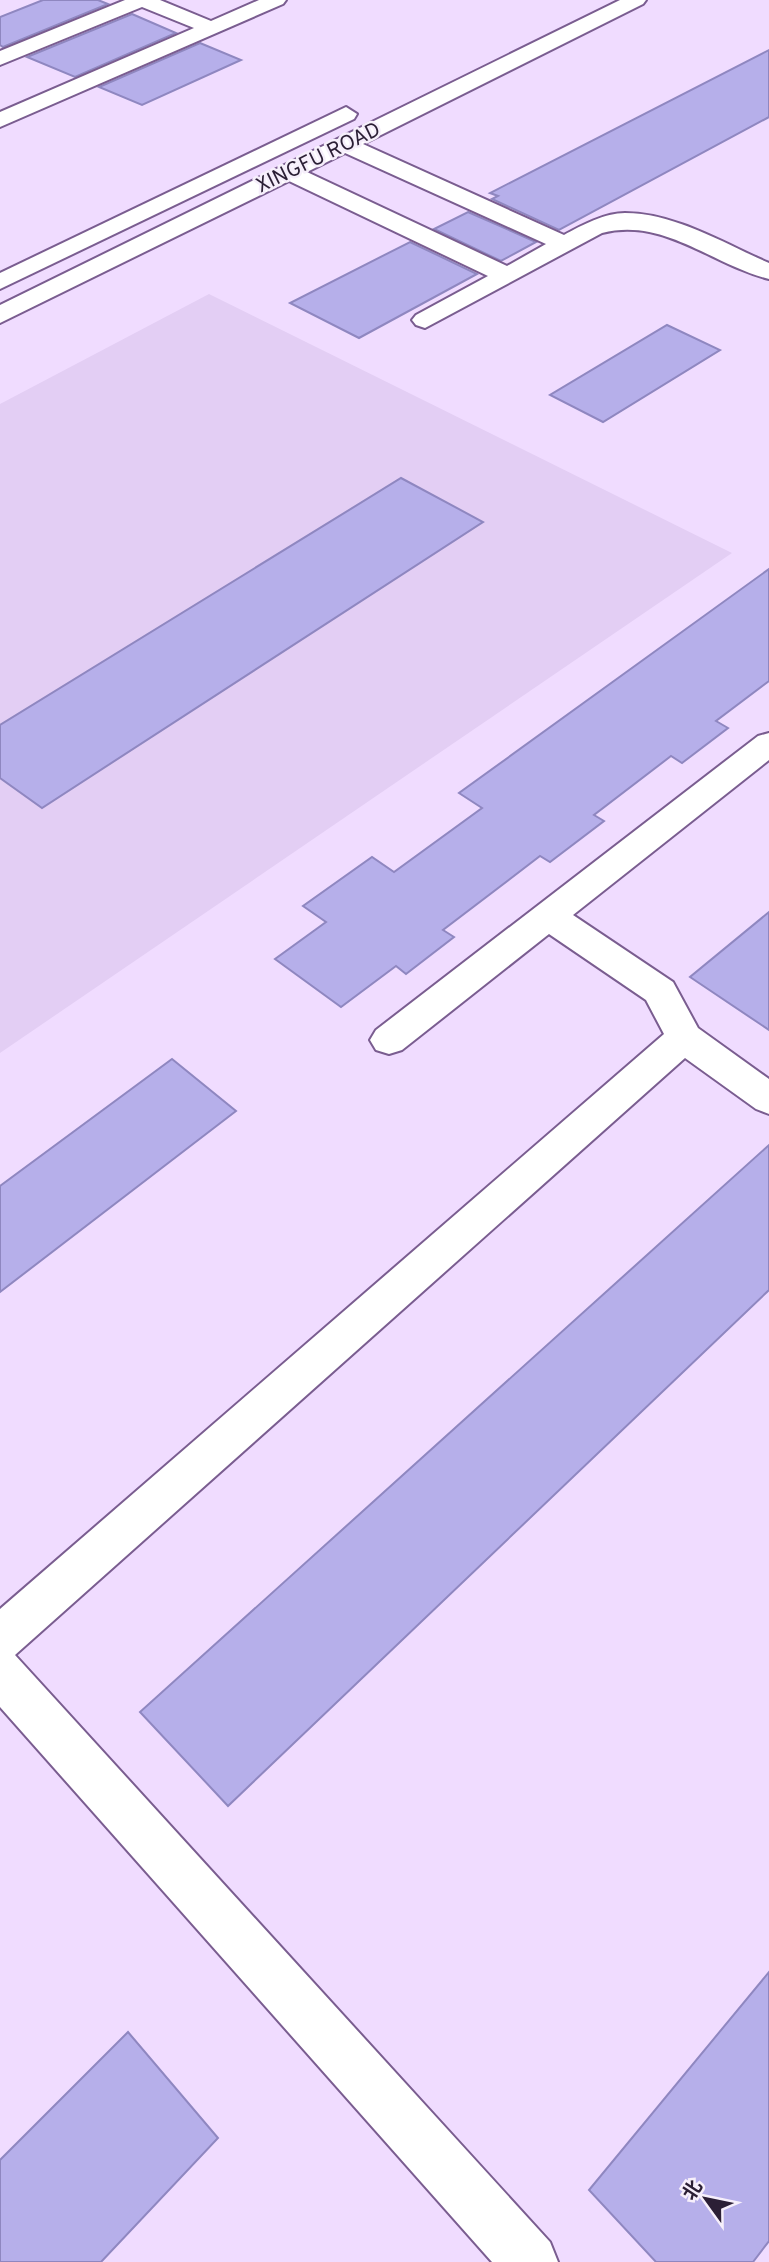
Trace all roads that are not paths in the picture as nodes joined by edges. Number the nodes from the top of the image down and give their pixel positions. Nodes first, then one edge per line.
1 (276, 0) edge
2 (636, 0) edge
3 (211, 28) junction
4 (0, 59) edge
5 (361, 107) dead end
6 (0, 120) edge
7 (344, 144) junction
8 (288, 172) junction
9 (565, 244) junction
10 (769, 272) edge
11 (508, 275) junction
12 (0, 282) edge
13 (0, 315) edge
14 (425, 320) dead end
15 (769, 744) edge
16 (548, 916) junction
17 (684, 1038) junction
18 (389, 1040) dead end
19 (769, 1099) edge
20 (0, 1639) edge
21 (0, 1672) edge
22 (530, 2262) edge

1 - 3 street
2 - 7 street, XINGFU ROAD
3 - 4 street
3 - 6 street
5 - 12 street, XINGFU ROAD
7 - 8 street, XINGFU ROAD
7 - 9 street
8 - 11 street
8 - 13 street, XINGFU ROAD
9 - 10 street
9 - 11 street
11 - 14 street
15 - 16 street
16 - 17 street
16 - 18 street
17 - 19 street
17 - 20 street
21 - 22 street

